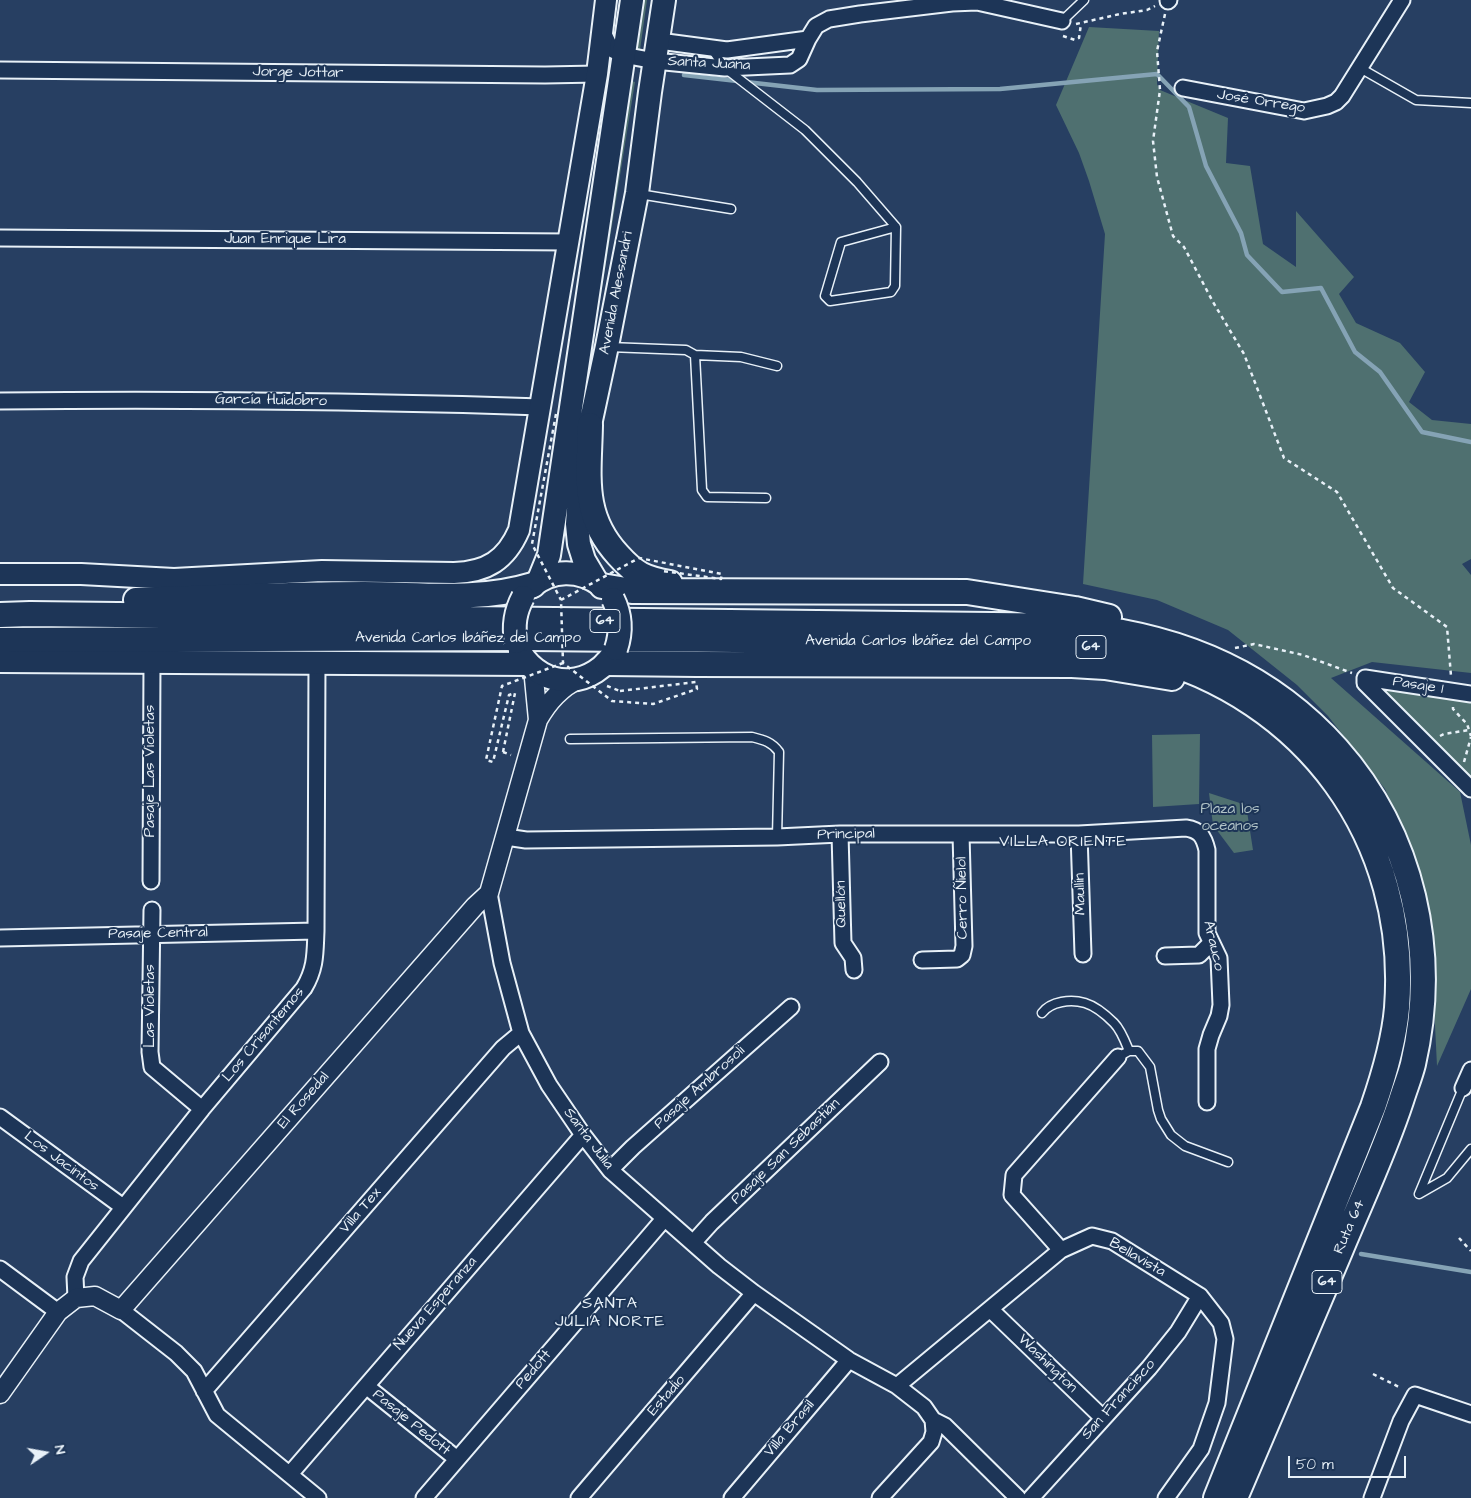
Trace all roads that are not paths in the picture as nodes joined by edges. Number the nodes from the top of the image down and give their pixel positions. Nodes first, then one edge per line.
1 (606, 0) edge
2 (632, 0) edge
3 (664, 0) edge
4 (1084, 0) edge
5 (1402, 0) edge
6 (977, 1) edge
7 (1062, 28) joint
8 (603, 32) junction
9 (808, 39) junction
10 (711, 48) junction
11 (657, 51) junction
12 (623, 55) junction
13 (725, 68) junction
14 (1360, 68) junction
15 (0, 70) edge
16 (597, 74) junction
17 (1183, 88) dead end
18 (1471, 103) edge
19 (637, 193) junction
20 (731, 209) dead end
21 (896, 227) junction
22 (0, 238) edge
23 (569, 242) junction
24 (607, 346) junction
25 (695, 356) junction
26 (777, 366) dead end
27 (0, 401) edge
28 (548, 411) junction
29 (590, 425) junction
30 (766, 498) dead end
31 (0, 574) edge
32 (531, 588) junction
33 (604, 589) junction
34 (719, 591) junction
35 (30, 614) junction
36 (0, 615) edge
37 (0, 640) edge
38 (1178, 645) junction
39 (612, 656) junction
40 (0, 661) edge
41 (152, 662) junction
42 (317, 662) junction
43 (531, 666) junction
44 (578, 679) junction
45 (1471, 694) edge
46 (1246, 699) junction
47 (538, 720) junction
48 (570, 739) dead end
49 (1471, 789) edge
50 (1186, 828) joint
51 (840, 834) junction
52 (961, 834) junction
53 (1079, 834) junction
54 (506, 837) junction
55 (777, 837) junction
56 (151, 881) dead end
57 (489, 893) junction
58 (152, 910) dead end
59 (316, 931) junction
60 (152, 934) junction
61 (0, 938) edge
62 (1211, 942) junction
63 (1083, 954) dead end
64 (1165, 956) dead end
65 (922, 960) dead end
66 (854, 970) dead end
67 (790, 1007) dead end
68 (1042, 1013) dead end
69 (520, 1033) junction
70 (1124, 1054) junction
71 (880, 1062) dead end
72 (1413, 1065) joint
73 (1471, 1070) edge
74 (1463, 1088) joint
75 (1207, 1102) dead end
76 (202, 1109) junction
77 (0, 1117) edge
78 (583, 1135) junction
79 (1471, 1149) edge
80 (1228, 1162) dead end
81 (610, 1170) junction
82 (123, 1208) junction
83 (1330, 1215) joint
84 (664, 1219) junction
85 (693, 1243) junction
86 (1061, 1250) junction
87 (0, 1269) edge
88 (754, 1293) junction
89 (1200, 1296) junction
90 (76, 1298) junction
91 (121, 1310) junction
92 (991, 1310) junction
93 (58, 1312) junction
94 (849, 1360) junction
95 (366, 1386) junction
96 (898, 1386) junction
97 (204, 1391) junction
98 (0, 1394) edge
99 (1471, 1414) edge
100 (1103, 1418) junction
101 (933, 1420) junction
102 (457, 1459) junction
103 (290, 1474) junction
104 (318, 1498) edge
105 (424, 1498) edge
106 (579, 1498) edge
107 (732, 1498) edge
108 (880, 1498) edge
109 (1018, 1498) edge
110 (1031, 1498) edge
111 (1166, 1498) edge
112 (1216, 1498) edge
113 (1235, 1498) edge
114 (1372, 1498) edge

1 - 8 main road
2 - 12 main road, Avenida Alessandri
3 - 11 main road, Avenida Alessandri
4 - 7 lane
5 - 14 street, José Orrego
6 - 7 street
6 - 9 street
8 - 12 street
8 - 16 main road
9 - 10 street, Santa Juana
9 - 13 street, Santa Juana
10 - 11 street, Santa Juana
10 - 13 lane
11 - 12 street
11 - 13 street, Santa Juana
11 - 19 main road, Avenida Alessandri
12 - 32 main road, Avenida Alessandri
13 - 21 lane
14 - 17 street, José Orrego
14 - 18 lane
15 - 16 street, Jorge Jottar
16 - 23 main road
19 - 20 lane
19 - 24 main road, Avenida Alessandri
21 - 21 lane
22 - 23 street, Juan Enrique Lira
23 - 28 main road
24 - 25 lane
24 - 29 main road, Avenida Alessandri
25 - 26 lane
25 - 30 lane
27 - 28 street, García Huidobro
28 - 31 main road
29 - 33 main road, Avenida Alessandri
29 - 34 highway
32 - 33 main road
32 - 35 highway
32 - 43 main road, bridge
33 - 34 highway
33 - 39 main road, bridge
34 - 38 highway
35 - 36 highway, Avenida Carlos Ibáñez del Campo / 64
35 - 38 highway, Avenida Carlos Ibáñez del Campo / 64
37 - 46 highway, Avenida Carlos Ibáñez del Campo / 64
38 - 72 highway, Avenida Carlos Ibáñez del Campo / 64
39 - 44 main road
39 - 46 highway
40 - 41 main road, Avenida Carlos Ibáñez del Campo
41 - 42 main road, Avenida Carlos Ibáñez del Campo
41 - 56 street, Pasaje Las Violetas
42 - 43 main road, Avenida Carlos Ibáñez del Campo
42 - 59 street, Los Crisantemos
43 - 44 main road
43 - 47 street, Santa Julia
44 - 47 street, Santa Julia
45 - 49 street, Pasaje 1
46 - 83 highway, Avenida Carlos Ibáñez del Campo / 64
47 - 54 street, Santa Julia
48 - 55 lane
50 - 53 street, Principal
50 - 62 street, Arauco
51 - 52 street, Principal
51 - 55 street, Principal
51 - 66 street, Quellón
52 - 53 street, Principal
52 - 65 street, Cerro Ñielol
53 - 63 street, Maullín
54 - 55 street, Principal
54 - 57 street, Santa Julia
57 - 69 street, Santa Julia
57 - 91 street, El Rosedal
58 - 60 street, Las Violetas
59 - 60 street, Pasaje Central
59 - 76 street, Los Crisantemos
60 - 61 street, Pasaje Central
60 - 76 street, Las Violetas
62 - 64 street
62 - 75 street, Arauco
67 - 81 street, Pasaje Ambrosoli
68 - 70 lane
69 - 78 street, Santa Julia
69 - 97 street, Villa Tex
70 - 80 lane
70 - 86 street
71 - 85 street, Pasaje San Sebastián
72 - 113 highway, Ruta 64 / 64
73 - 74 street
74 - 79 lane
76 - 82 street, Los Crisantemos
77 - 82 street, Los Jacintos
78 - 81 street, Santa Julia
78 - 95 street, Nueva Esperanza
81 - 84 street, Santa Julia
82 - 90 street, Los Crisantemos
83 - 112 highway, Ruta 64 / 64
84 - 85 street, Santa Julia
84 - 102 street, Pedott
85 - 88 street, Santa Julia
86 - 89 street, Bellavista
86 - 92 street, Bellavista
87 - 93 street
88 - 94 street, Santa Julia
88 - 106 street, Estadio
89 - 100 street, San Francisco
89 - 111 street, Bellavista
90 - 91 street
90 - 93 street
91 - 97 street
92 - 96 street, Bellavista
92 - 100 street, Washington
93 - 98 street
94 - 96 street, Santa Julia
94 - 107 street, Villa Brasil
95 - 102 street, Pasaje Pedott
95 - 103 street, Nueva Esperanza
96 - 101 street, Santa Julia
97 - 103 street
99 - 114 street
100 - 110 street, San Francisco
101 - 108 street
101 - 109 street, Santa Julia
102 - 105 street, Pedott
103 - 104 street

